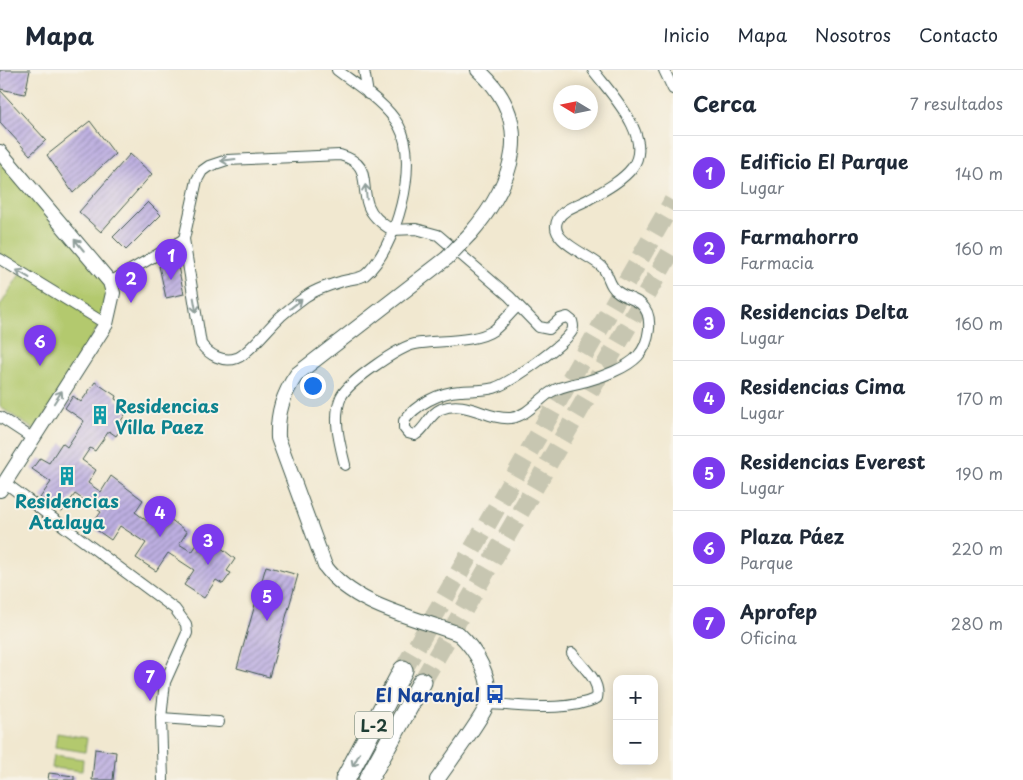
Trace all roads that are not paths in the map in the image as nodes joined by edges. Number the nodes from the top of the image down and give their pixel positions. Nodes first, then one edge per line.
1 (337, 70) edge
2 (364, 70) edge
3 (478, 70) edge
4 (593, 70) edge
5 (664, 70) edge
6 (673, 89) edge
7 (368, 94) junction
8 (0, 152) edge
9 (392, 230) junction
10 (184, 239) junction
11 (0, 260) edge
12 (110, 282) junction
13 (518, 306) junction
14 (106, 324) junction
15 (0, 417) edge
16 (32, 438) junction
17 (345, 465) dead end
18 (2, 486) edge
19 (572, 654) dead end
20 (403, 670) tunnel mouth
21 (422, 682) tunnel mouth
22 (487, 704) junction
23 (161, 718) junction
24 (220, 722) dead end
25 (163, 780) edge
26 (345, 780) edge
27 (368, 780) edge
28 (437, 780) edge

1 - 7 street
2 - 7 street
3 - 22 street, bridge
4 - 13 street
5 - 6 street
7 - 9 street
12 -> 8 street
9 -> 10 street
10 -> 9 street
9 - 13 street
10 - 12 street
14 -> 11 street
12 - 14 street
13 - 17 street
16 -> 14 street
15 - 16 street
16 - 18 street
18 - 23 street
19 - 22 street
20 -> 26 highway, L-2
21 - 27 highway, L-2
22 - 28 street
23 - 24 street
23 - 25 street

